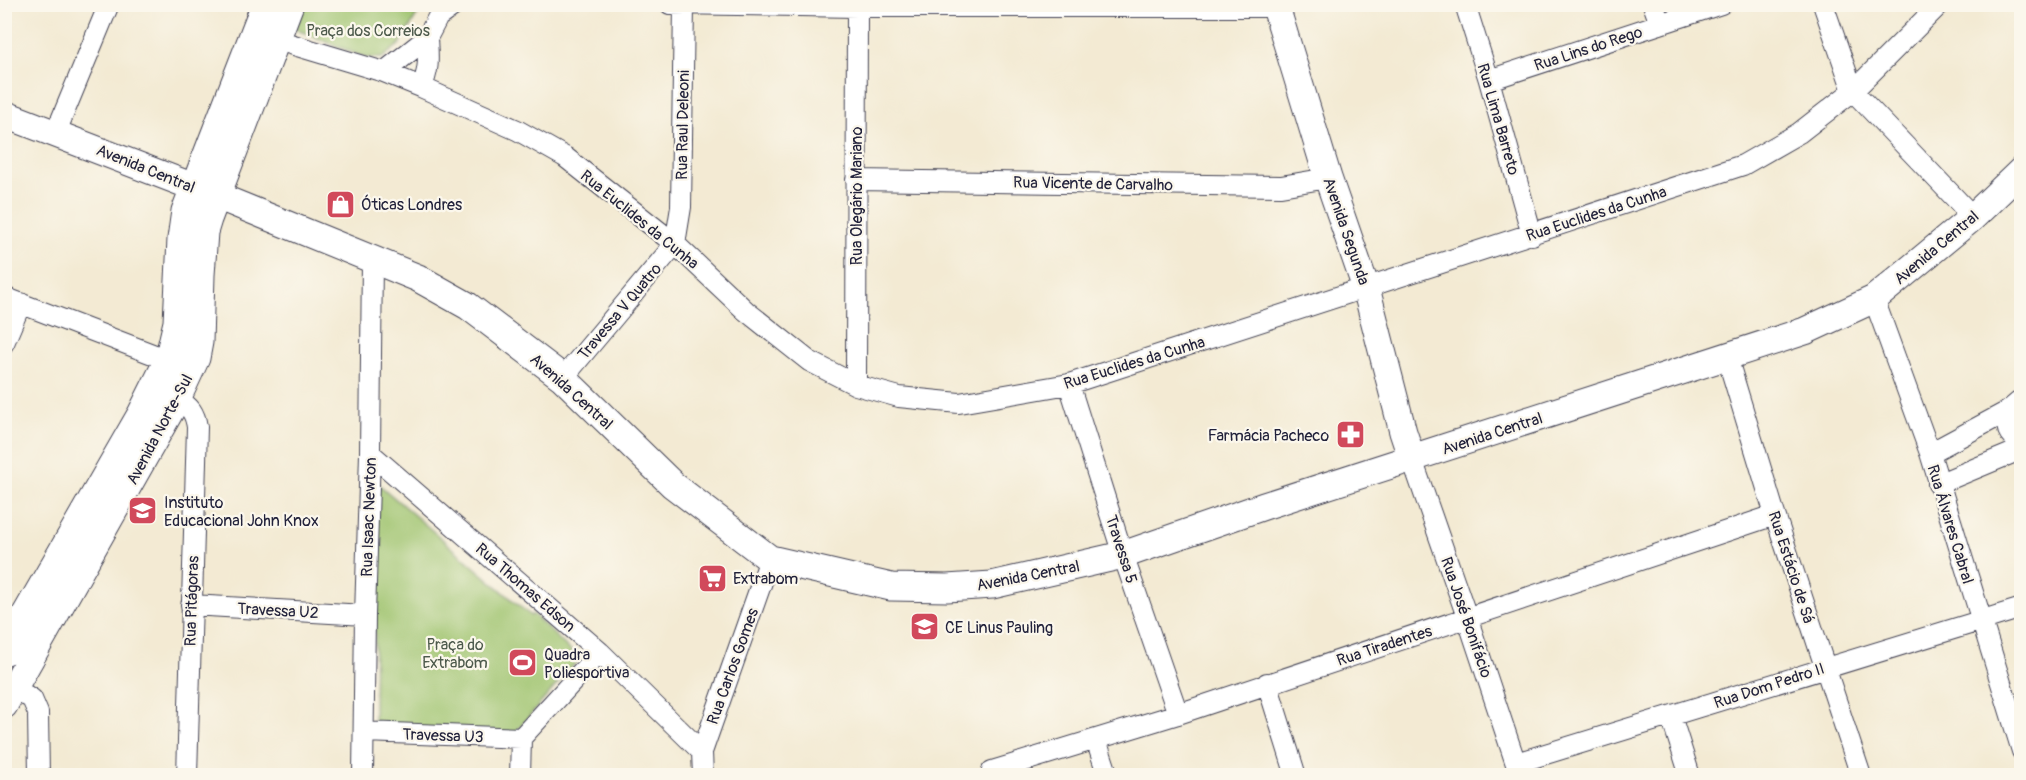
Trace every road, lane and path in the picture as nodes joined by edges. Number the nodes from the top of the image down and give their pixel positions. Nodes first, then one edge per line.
1 (109, 4) edge
2 (265, 4) edge
3 (290, 4) edge
4 (456, 4) edge
5 (670, 4) edge
6 (1465, 4) edge
7 (1653, 4) edge
8 (1721, 4) edge
9 (1823, 4) edge
10 (1940, 4) edge
11 (684, 5) edge
12 (1276, 6) edge
13 (857, 7) junction
14 (1660, 24) junction
15 (427, 38) junction
16 (277, 40) junction
17 (384, 72) junction
18 (1489, 80) junction
19 (421, 87) junction
20 (1853, 91) junction
21 (4, 114) edge
22 (56, 132) junction
23 (2022, 170) edge
24 (1328, 178) junction
25 (856, 180) junction
26 (206, 191) junction
27 (1973, 217) junction
28 (1532, 235) junction
29 (675, 244) junction
30 (372, 259) junction
31 (1366, 288) junction
32 (1874, 299) junction
33 (13, 300) edge
34 (4, 343) edge
35 (1727, 357) junction
36 (168, 360) junction
37 (563, 378) junction
38 (1069, 384) junction
39 (856, 385) junction
40 (177, 399) junction
41 (2015, 405) edge
42 (2022, 444) edge
43 (2022, 449) edge
44 (370, 453) junction
45 (1930, 453) junction
46 (1412, 459) junction
47 (1938, 484) junction
48 (1774, 515) junction
49 (1123, 555) junction
50 (770, 559) junction
51 (191, 606) junction
52 (2022, 608) edge
53 (365, 615) junction
54 (1467, 617) junction
55 (1980, 620) junction
56 (4, 652) edge
57 (600, 652) junction
58 (1825, 666) junction
59 (1268, 683) junction
60 (9, 697) edge
61 (1178, 714) junction
62 (1671, 716) junction
63 (365, 732) junction
64 (521, 738) junction
65 (1096, 740) junction
66 (2022, 751) edge
67 (702, 752) junction
68 (1518, 769) edge
69 (992, 771) dead end
70 (39, 776) edge
71 (187, 776) edge
72 (363, 776) edge
73 (520, 776) edge
74 (703, 776) edge
75 (1107, 776) edge
76 (1296, 776) edge
77 (1690, 776) edge
78 (1861, 776) edge

1 - 22 street
2 - 26 street
3 - 16 street
4 - 15 street
5 - 11 street
6 - 18 street, Rua Lima Barreto
7 - 14 street
8 - 14 street, Rua Lins do Rego
9 - 20 street
10 - 20 street, Rua Euclides da Cunha
11 - 13 street
11 - 29 street, Rua Raul Deleoni
12 - 13 street
12 - 24 street, Avenida Segunda
13 - 25 street, Rua Olegário Mariano
14 - 18 street, Rua Lins do Rego
15 - 17 street
15 - 19 street
16 - 17 street, Rua Euclides da Cunha
16 - 26 street
17 - 19 street, Rua Euclides da Cunha
18 - 28 street, Rua Lima Barreto
19 - 29 street, Rua Euclides da Cunha
20 - 27 street
20 - 28 street, Rua Euclides da Cunha
21 - 22 street, Avenida Central
22 - 26 street, Avenida Central
23 - 27 street, Avenida Central
24 - 25 street, Rua Vicente de Carvalho
24 - 31 street, Avenida Segunda
25 - 39 street, Rua Olegário Mariano
26 - 30 street, Avenida Central
26 - 36 street, Avenida Norte-Sul
26 - 40 street, Avenida Norte-Sul
27 - 32 street, Avenida Central
28 - 31 street, Rua Euclides da Cunha
29 - 37 street, Travessa V Quatro
29 - 39 street, Rua Euclides da Cunha
30 - 37 street, Avenida Central
30 - 44 street, Rua Isaac Newton
31 - 38 street, Rua Euclides da Cunha
31 - 46 street, Avenida Segunda
32 - 35 street, Avenida Central
32 - 45 street, Rua Álvares Cabral
33 - 34 street
33 - 36 street
35 - 46 street, Avenida Central
35 - 48 street, Rua Estácio de Sá
36 - 56 street, Avenida Norte-Sul
37 - 50 street, Avenida Central
38 - 39 street, Rua Euclides da Cunha
38 - 49 street, Travessa 5
40 - 51 street, Rua Pitágoras
40 - 60 street, Avenida Norte-Sul
41 - 42 street
41 - 45 street
43 - 47 street
44 - 53 street, Rua Isaac Newton
44 - 57 street, Rua Thomas Edson
45 - 47 street, Rua Álvares Cabral
46 - 49 street, Avenida Central
46 - 54 street, Rua José Bonifácio
47 - 55 street, Rua Álvares Cabral
48 - 54 street, Rua Tiradentes
48 - 58 street, Rua Estácio de Sá
49 - 50 street, Avenida Central
49 - 61 street, Travessa 5
50 - 67 street, Rua Carlos Gomes
51 - 53 street, Travessa U2
51 - 71 street, Rua Pitágoras
52 - 55 street, Rua Dom Pedro II
53 - 63 street, Rua Isaac Newton
54 - 59 street, Rua Tiradentes
54 - 68 street, Rua José Bonifácio
55 - 58 street, Rua Dom Pedro II
55 - 66 street, Rua Álvares Cabral
57 - 64 street
57 - 67 street, Rua Thomas Edson
58 - 62 street, Rua Dom Pedro II
58 - 78 street, Rua Estácio de Sá
59 - 61 street, Rua Tiradentes
59 - 76 street
60 - 70 street
61 - 65 street, Rua Tiradentes
62 - 68 street, Rua Dom Pedro II
62 - 77 street
63 - 64 street, Travessa U3
63 - 72 street, Rua Isaac Newton
64 - 73 street
65 - 69 street, Rua Tiradentes
65 - 75 street
67 - 74 street, Rua Carlos Gomes

